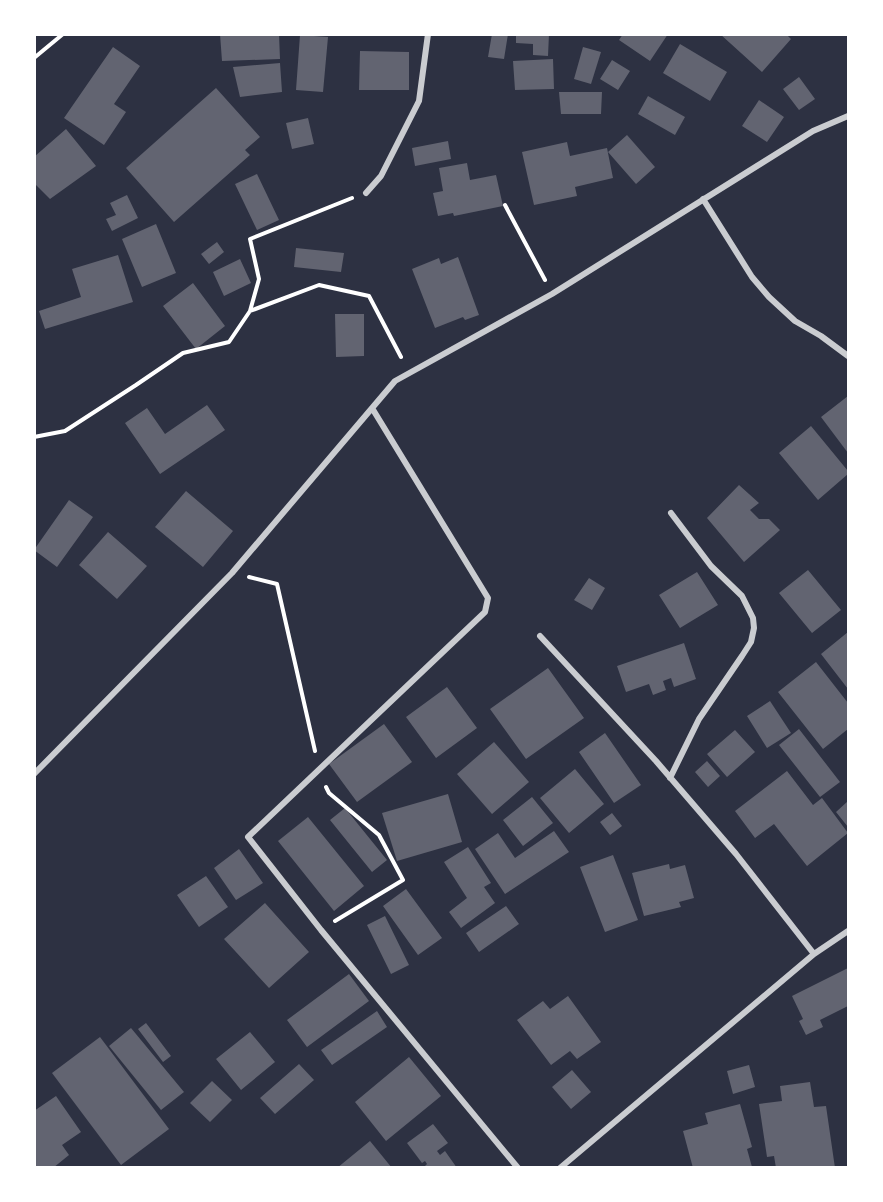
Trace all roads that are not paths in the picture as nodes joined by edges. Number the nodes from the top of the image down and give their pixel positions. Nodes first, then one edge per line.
1 (428, 34) edge
2 (849, 116) edge
3 (366, 193) road end
4 (703, 199) junction
5 (849, 356) edge
6 (372, 408) junction
7 (671, 513) dead end
8 (540, 636) dead end
9 (34, 774) edge
10 (670, 778) junction
11 (849, 931) edge
12 (814, 954) junction
13 (518, 1167) edge
14 (560, 1167) edge

1 - 3 street
2 - 4 street
4 - 5 street
4 - 6 street
6 - 9 street
6 - 13 street
7 - 10 street
8 - 10 street
10 - 12 street
11 - 12 street
12 - 14 street

